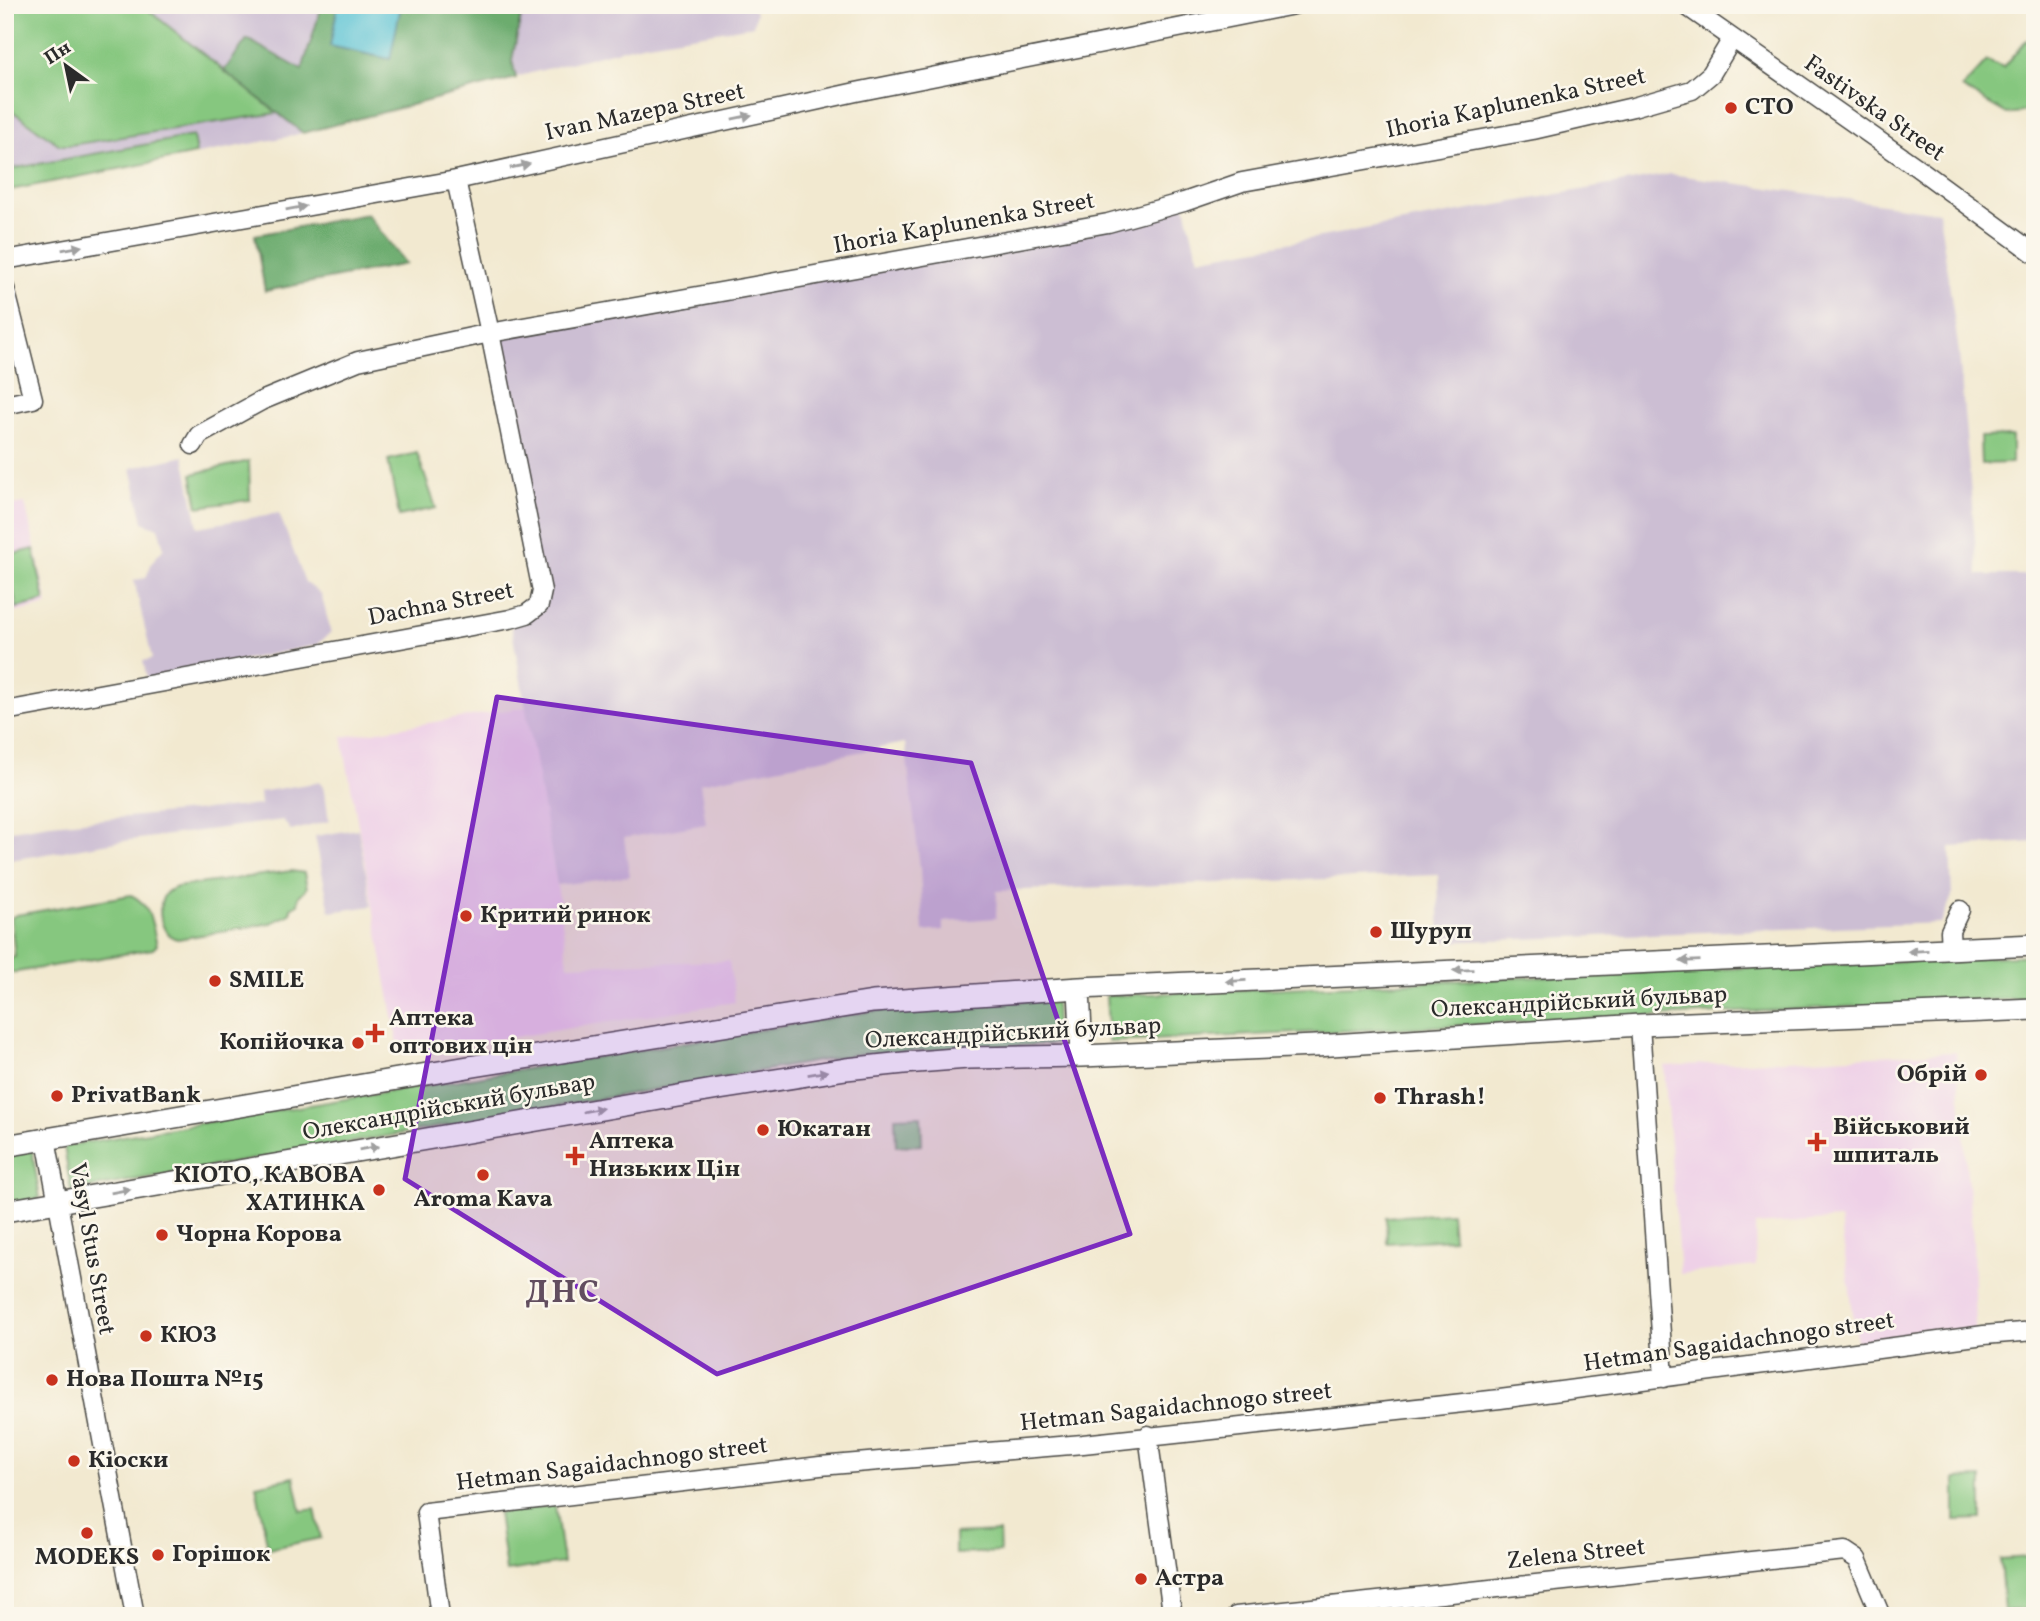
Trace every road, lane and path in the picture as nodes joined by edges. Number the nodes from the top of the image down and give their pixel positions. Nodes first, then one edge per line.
1 (1294, 5) edge
2 (1685, 5) edge
3 (1732, 39) junction
4 (456, 180) junction
5 (2035, 254) edge
6 (5, 260) edge
7 (5, 288) edge
8 (491, 334) junction
9 (5, 405) edge
10 (193, 445) dead end
11 (5, 711) edge
12 (1960, 910) dead end
13 (2035, 945) edge
14 (1951, 950) junction
15 (1079, 988) junction
16 (2035, 1009) edge
17 (1640, 1025) junction
18 (1082, 1056) junction
19 (46, 1139) junction
20 (5, 1146) edge
21 (57, 1202) junction
22 (5, 1211) edge
23 (2035, 1331) edge
24 (1664, 1378) junction
25 (1148, 1435) junction
26 (135, 1616) edge
27 (440, 1616) edge
28 (1174, 1616) edge
29 (1236, 1616) edge
30 (1881, 1616) edge

4 -> 1 street, Ivan Mazepa Street
2 - 3 street, Fastivska Street
3 - 5 street, Fastivska Street
3 - 8 street, Ihoria Kaplunenka Street
6 -> 4 street, Ivan Mazepa Street
4 - 8 street, Dachna Street
7 - 9 street
8 - 10 street, Ihoria Kaplunenka Street
8 - 11 street, Dachna Street
12 - 14 street
13 - 14 main road, Олександрійський бульвар
14 -> 15 main road, Олександрійський бульвар
15 - 18 main road
15 - 19 main road, Олександрійський бульвар
16 - 17 main road, Олександрійський бульвар
17 - 18 main road, Олександрійський бульвар
17 - 24 street
21 -> 18 main road, Олександрійський бульвар
19 - 20 main road, Олександрійський бульвар
19 - 21 street, Vasyl Stus Street
21 - 22 main road, Олександрійський бульвар
21 - 26 street, Vasyl Stus Street
23 - 24 street, Hetman Sagaidachnogo street
24 - 25 street, Hetman Sagaidachnogo street
25 - 27 street, Hetman Sagaidachnogo street
25 - 28 street
29 - 30 street, Zelena Street

